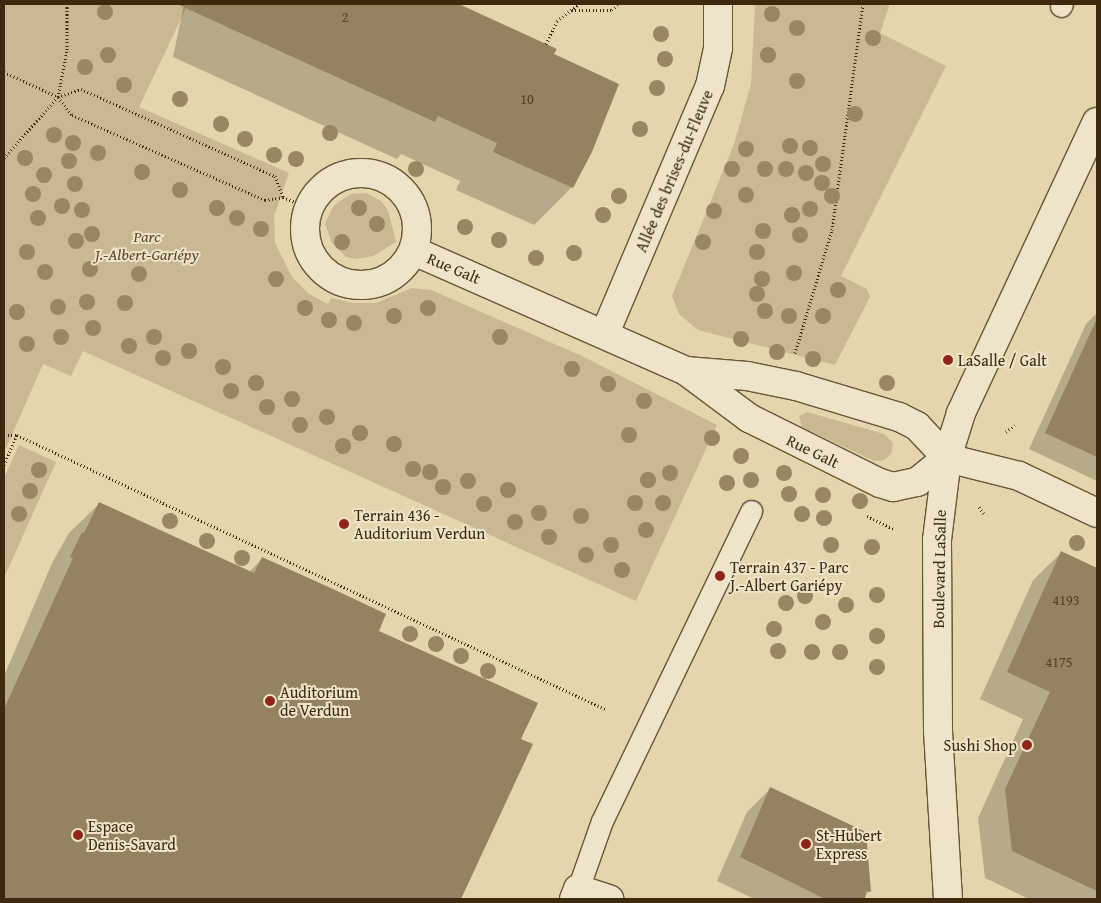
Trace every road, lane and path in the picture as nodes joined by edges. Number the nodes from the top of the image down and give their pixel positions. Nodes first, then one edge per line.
1 (67, 4) edge
2 (579, 4) edge
3 (618, 4) edge
4 (718, 4) edge
5 (863, 4) edge
6 (570, 10) junction
7 (546, 44) dead end
8 (4, 72) edge
9 (58, 97) junction
10 (1097, 122) edge
11 (4, 158) edge
12 (284, 197) junction
13 (309, 208) junction
14 (414, 251) junction
15 (605, 333) junction
16 (794, 355) dead end
17 (686, 371) junction
18 (1015, 425) dead end
19 (1006, 432) dead end
20 (4, 435) edge
21 (17, 436) junction
22 (947, 458) junction
23 (4, 466) edge
24 (979, 507) dead end
25 (751, 511) dead end
26 (1097, 513) edge
27 (985, 515) dead end
28 (605, 709) dead end
29 (576, 894) edge
30 (610, 899) edge
31 (948, 899) edge

1 - 9 path
2 - 6 path
3 - 6 path
4 - 15 street, Allée des brises-du-Fleuve
5 - 16 path
6 - 7 path
8 - 9 path
9 - 11 path
9 - 12 path
9 - 12 path
10 - 22 street, Boulevard LaSalle
12 - 13 path
13 - 14 street, Rue Galt
13 - 14 street, Rue Galt
14 - 15 street, Rue Galt
15 - 17 street, Rue Galt
17 - 22 street, Rue Galt
17 - 22 street, Rue Galt
18 - 19 path
20 - 21 path
21 - 23 path
21 - 28 path
22 - 26 street
22 - 31 street, Boulevard LaSalle
24 - 27 path
25 - 29 lane
29 - 30 street

